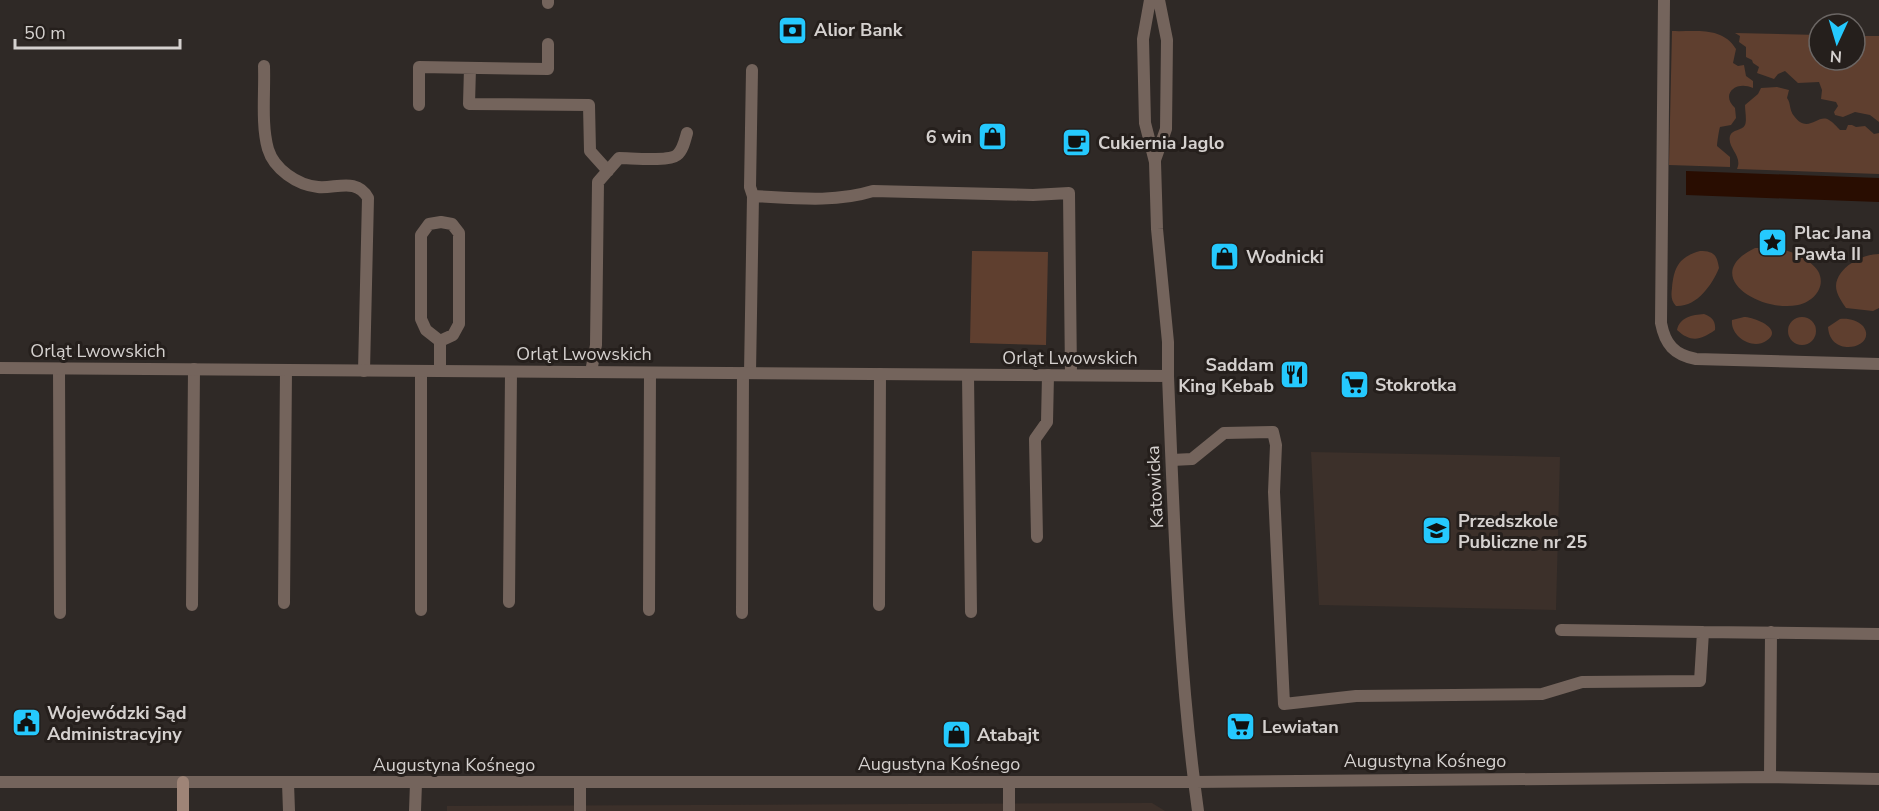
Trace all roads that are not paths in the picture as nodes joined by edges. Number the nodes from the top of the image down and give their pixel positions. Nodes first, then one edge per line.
1 (1150, 0) edge
2 (1159, 0) edge
3 (1664, 0) edge
4 (548, 44) dead end
5 (264, 66) dead end
6 (470, 68) junction
7 (752, 70) dead end
8 (419, 105) dead end
9 (687, 133) dead end
10 (1155, 162) junction
11 (608, 171) junction
12 (753, 196) junction
13 (440, 341) junction
14 (1879, 364) edge
15 (0, 368) edge
16 (59, 369) junction
17 (194, 369) junction
18 (286, 370) junction
19 (364, 371) junction
20 (421, 371) junction
21 (440, 371) junction
22 (511, 372) junction
23 (591, 372) junction
24 (650, 373) junction
25 (747, 373) junction
26 (880, 374) junction
27 (968, 375) junction
28 (1048, 375) junction
29 (1071, 375) junction
30 (1167, 376) junction
31 (1172, 460) junction
32 (1037, 537) dead end
33 (509, 602) dead end
34 (284, 603) dead end
35 (192, 605) dead end
36 (879, 606) dead end
37 (421, 610) dead end
38 (649, 610) dead end
39 (971, 612) dead end
40 (60, 613) dead end
41 (742, 613) dead end
42 (1561, 630) dead end
43 (1771, 632) junction
44 (1703, 633) junction
45 (1879, 634) edge
46 (1770, 777) junction
47 (1879, 779) edge
48 (0, 782) edge
49 (183, 782) junction
50 (1009, 782) junction
51 (1194, 782) junction
52 (288, 783) junction
53 (416, 783) junction
54 (580, 783) junction
55 (183, 811) edge
56 (289, 811) edge
57 (415, 811) edge
58 (580, 811) edge
59 (1009, 811) edge
60 (1198, 811) edge

1 - 10 street, Katowicka
2 - 10 street, Katowicka
3 - 14 street
4 - 6 street
5 - 19 street
6 - 8 street
6 - 11 street
7 - 12 street
9 - 11 street
10 - 30 street, Katowicka
11 - 23 street
12 - 25 street
12 - 29 street
13 - 13 street
13 - 21 street
15 - 16 street, Orląt Lwowskich
16 - 17 street, Orląt Lwowskich
16 - 40 street
17 - 18 street, Orląt Lwowskich
17 - 35 street
18 - 19 street, Orląt Lwowskich
18 - 34 street
19 - 20 street, Orląt Lwowskich
20 - 21 street, Orląt Lwowskich
20 - 37 street
21 - 22 street, Orląt Lwowskich
22 - 23 street, Orląt Lwowskich
22 - 33 street
23 - 24 street, Orląt Lwowskich
24 - 25 street, Orląt Lwowskich
24 - 38 street
25 - 26 street, Orląt Lwowskich
25 - 41 street
26 - 27 street, Orląt Lwowskich
26 - 36 street
27 - 28 street, Orląt Lwowskich
27 - 39 street
28 - 29 street, Orląt Lwowskich
28 - 32 street
29 - 30 street, Orląt Lwowskich
30 - 31 street, Katowicka
31 - 44 street
31 - 51 street, Katowicka
42 - 44 street
43 - 44 street
43 - 45 street
43 - 46 street
46 - 47 street, Augustyna Kośnego
46 - 51 street, Augustyna Kośnego
48 - 49 street, Augustyna Kośnego
49 - 52 street, Augustyna Kośnego
49 - 55 main road
50 - 51 street, Augustyna Kośnego
50 - 54 street, Augustyna Kośnego
50 - 59 street
51 - 60 street, Katowicka
52 - 53 street, Augustyna Kośnego
52 - 56 street
53 - 54 street, Augustyna Kośnego
53 - 57 street
54 - 58 street

